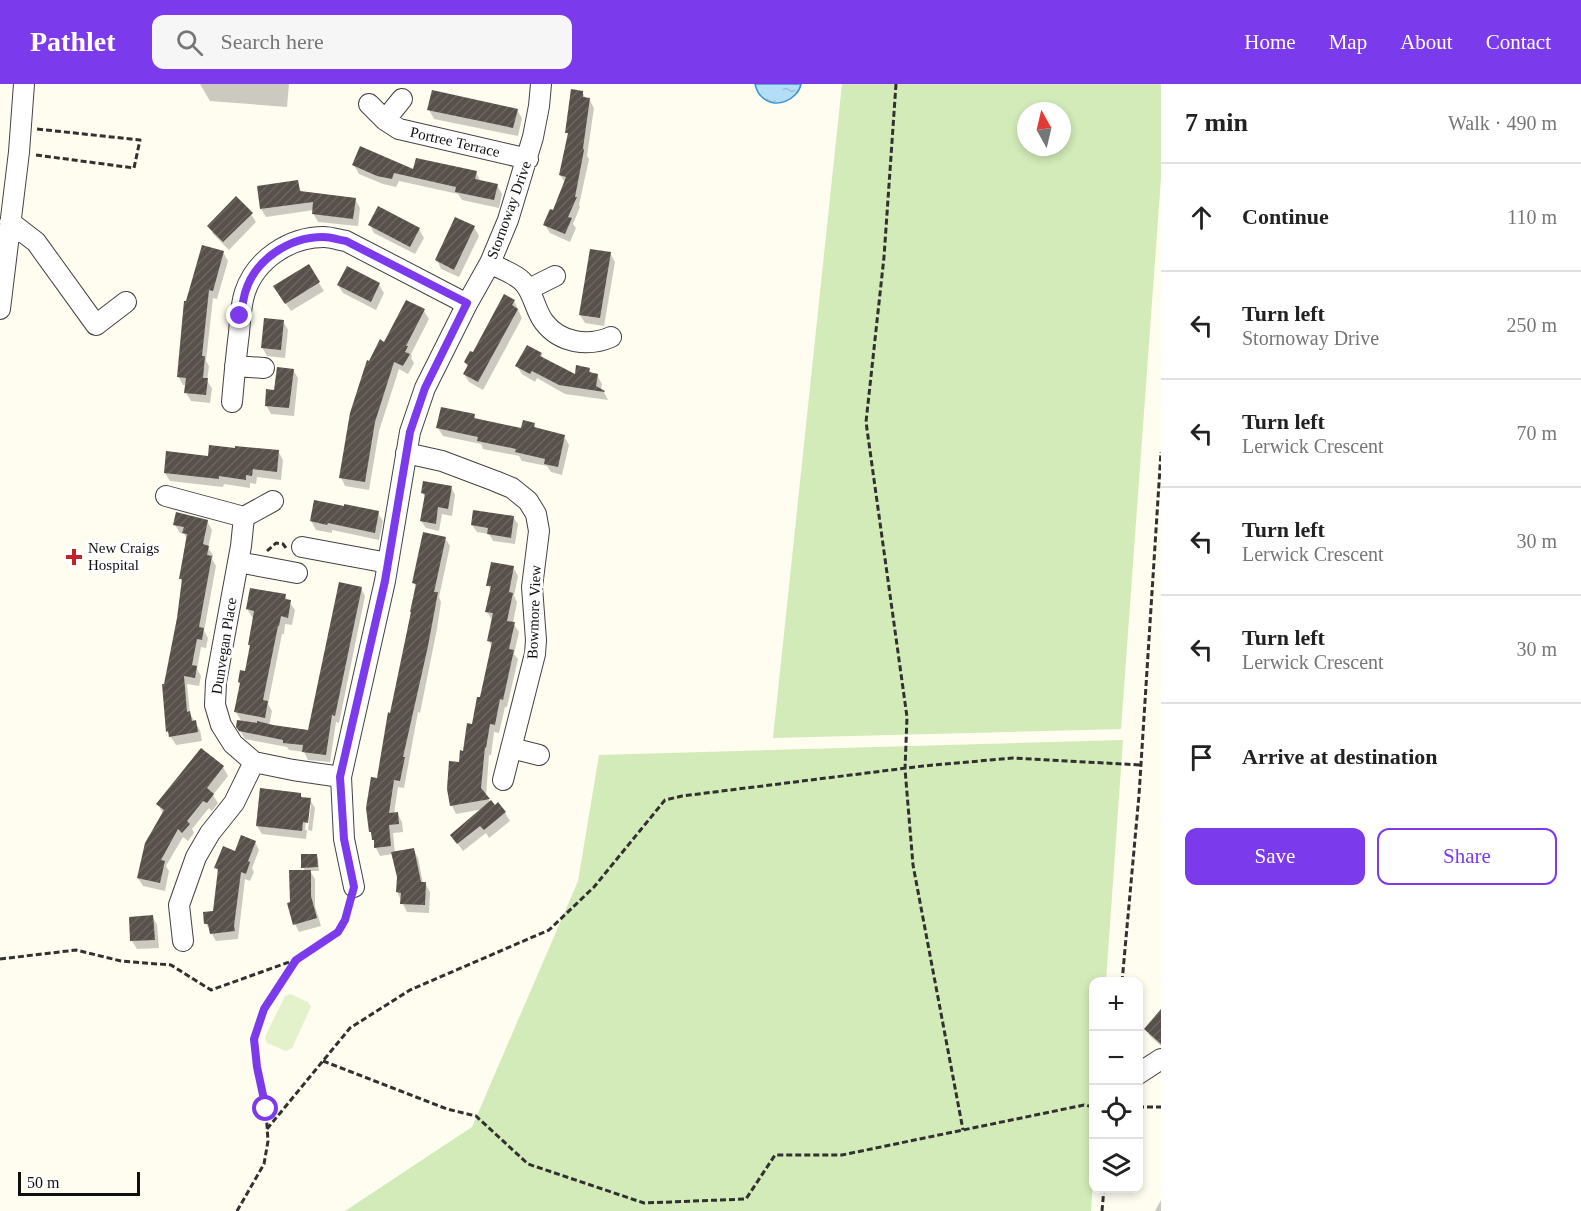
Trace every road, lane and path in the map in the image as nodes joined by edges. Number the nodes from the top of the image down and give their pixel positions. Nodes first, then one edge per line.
1 (24, 84) edge
2 (541, 84) edge
3 (896, 84) edge
4 (402, 99) dead end
5 (369, 104) dead end
6 (385, 120) junction
7 (21, 127) junction
8 (19, 152) junction
9 (528, 159) junction
10 (10, 222) junction
11 (490, 264) junction
12 (555, 276) dead end
13 (529, 289) junction
14 (126, 302) dead end
15 (467, 303) junction
16 (0, 309) edge
17 (611, 337) dead end
18 (235, 366) junction
19 (264, 368) dead end
20 (232, 402) dead end
21 (1161, 452) edge
22 (406, 453) junction
23 (166, 496) dead end
24 (273, 501) dead end
25 (244, 517) junction
26 (302, 547) dead end
27 (238, 562) junction
28 (388, 563) junction
29 (297, 573) dead end
30 (511, 748) junction
31 (539, 755) dead end
32 (254, 762) junction
33 (1141, 765) junction
34 (905, 768) junction
35 (340, 777) junction
36 (503, 780) dead end
37 (354, 887) joint
38 (183, 941) dead end
39 (0, 958) edge
40 (296, 960) junction
41 (1122, 977) edge
42 (1161, 1059) edge
43 (324, 1061) junction
44 (1143, 1071) edge
45 (1089, 1106) edge
46 (1143, 1107) edge
47 (1161, 1107) edge
48 (267, 1130) junction
49 (963, 1130) junction
50 (1104, 1193) edge
51 (237, 1211) edge
52 (1102, 1211) edge

1 - 7 street
2 - 9 street, Stornoway Drive
3 - 34 path
4 - 6 street
5 - 6 street, Portree Terrace
6 - 9 street, Portree Terrace
7 - 8 street
7 - 8 path
8 - 10 street
9 - 11 street, Stornoway Drive
10 - 14 street
10 - 16 street
11 - 13 street
11 - 15 street, Stornoway Drive
12 - 13 street
13 - 17 street
15 - 18 street
15 - 22 street, Stornoway Drive
18 - 19 street
18 - 20 street
21 - 33 path
22 - 28 street, Stornoway Drive
22 - 30 street, Bowmore View
23 - 25 street
24 - 25 street
25 - 27 street, Dunvegan Place
26 - 28 street
27 - 29 street
27 - 32 street, Dunvegan Place
28 - 35 street, Stornoway Drive
30 - 31 street
30 - 36 street, Bowmore View
32 - 35 street
32 - 38 street
33 - 34 path
33 - 41 path
34 - 43 path
34 - 49 path
35 - 37 street, Stornoway Drive
37 - 40 path
39 - 40 path
40 - 48 path
42 - 44 street
43 - 48 path
43 - 49 path
45 - 49 path
46 - 47 path
48 - 51 path
50 - 52 path

